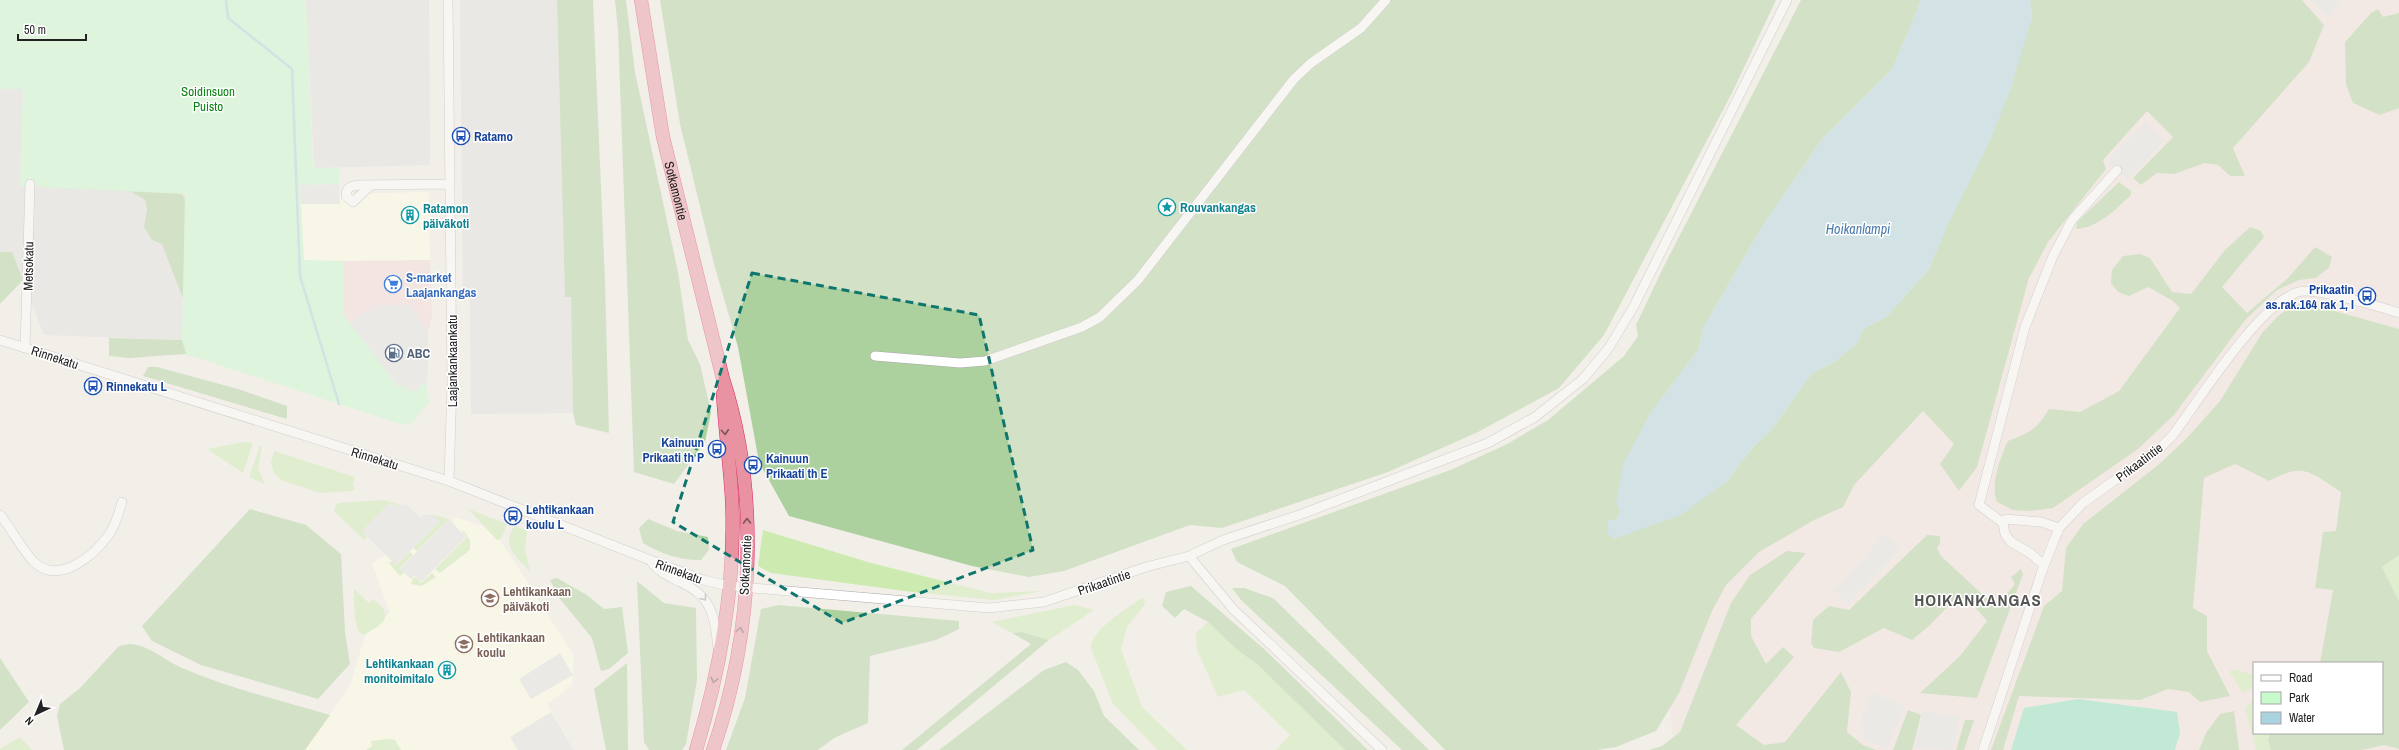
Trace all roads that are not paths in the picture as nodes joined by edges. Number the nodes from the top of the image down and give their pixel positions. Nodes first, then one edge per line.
1 (448, 0) edge
2 (641, 0) edge
3 (1386, 0) edge
4 (1788, 0) edge
5 (2117, 170) dead end
6 (30, 184) dead end
7 (450, 184) junction
8 (371, 185) dead end
9 (2399, 313) edge
10 (0, 340) edge
11 (25, 348) junction
12 (875, 356) dead end
13 (723, 379) junction
14 (449, 481) junction
15 (122, 502) dead end
16 (0, 515) edge
17 (2002, 523) junction
18 (2059, 528) junction
19 (1189, 556) junction
20 (650, 560) junction
21 (2044, 565) junction
22 (729, 586) junction
23 (745, 588) junction
24 (719, 657) junction
25 (696, 750) edge
26 (713, 750) edge
27 (1382, 750) edge
28 (1982, 750) edge

1 - 7 street, Laajankankaankatu
2 - 13 highway, Sotkamontie
3 - 12 street
4 - 19 street, Prikaatintie
5 - 17 street
6 - 11 street, Metsokatu
7 - 8 street
7 - 14 street, Laajankankaankatu
9 - 18 street, Prikaatintie
10 - 11 street, Rinnekatu
11 - 14 street, Rinnekatu
13 -> 22 highway, Sotkamontie
23 -> 13 highway, Sotkamontie
14 - 20 street, Rinnekatu
15 - 16 street
17 - 18 street
17 - 21 street
18 - 21 street, Prikaatintie
19 - 23 street, Prikaatintie
19 - 27 street
20 - 22 street, Rinnekatu
20 -> 24 street
21 - 28 street, Prikaatintie
22 - 23 street, Rinnekatu
22 - 24 highway, Sotkamontie
26 -> 23 highway, Sotkamontie
24 -> 25 highway, Sotkamontie

